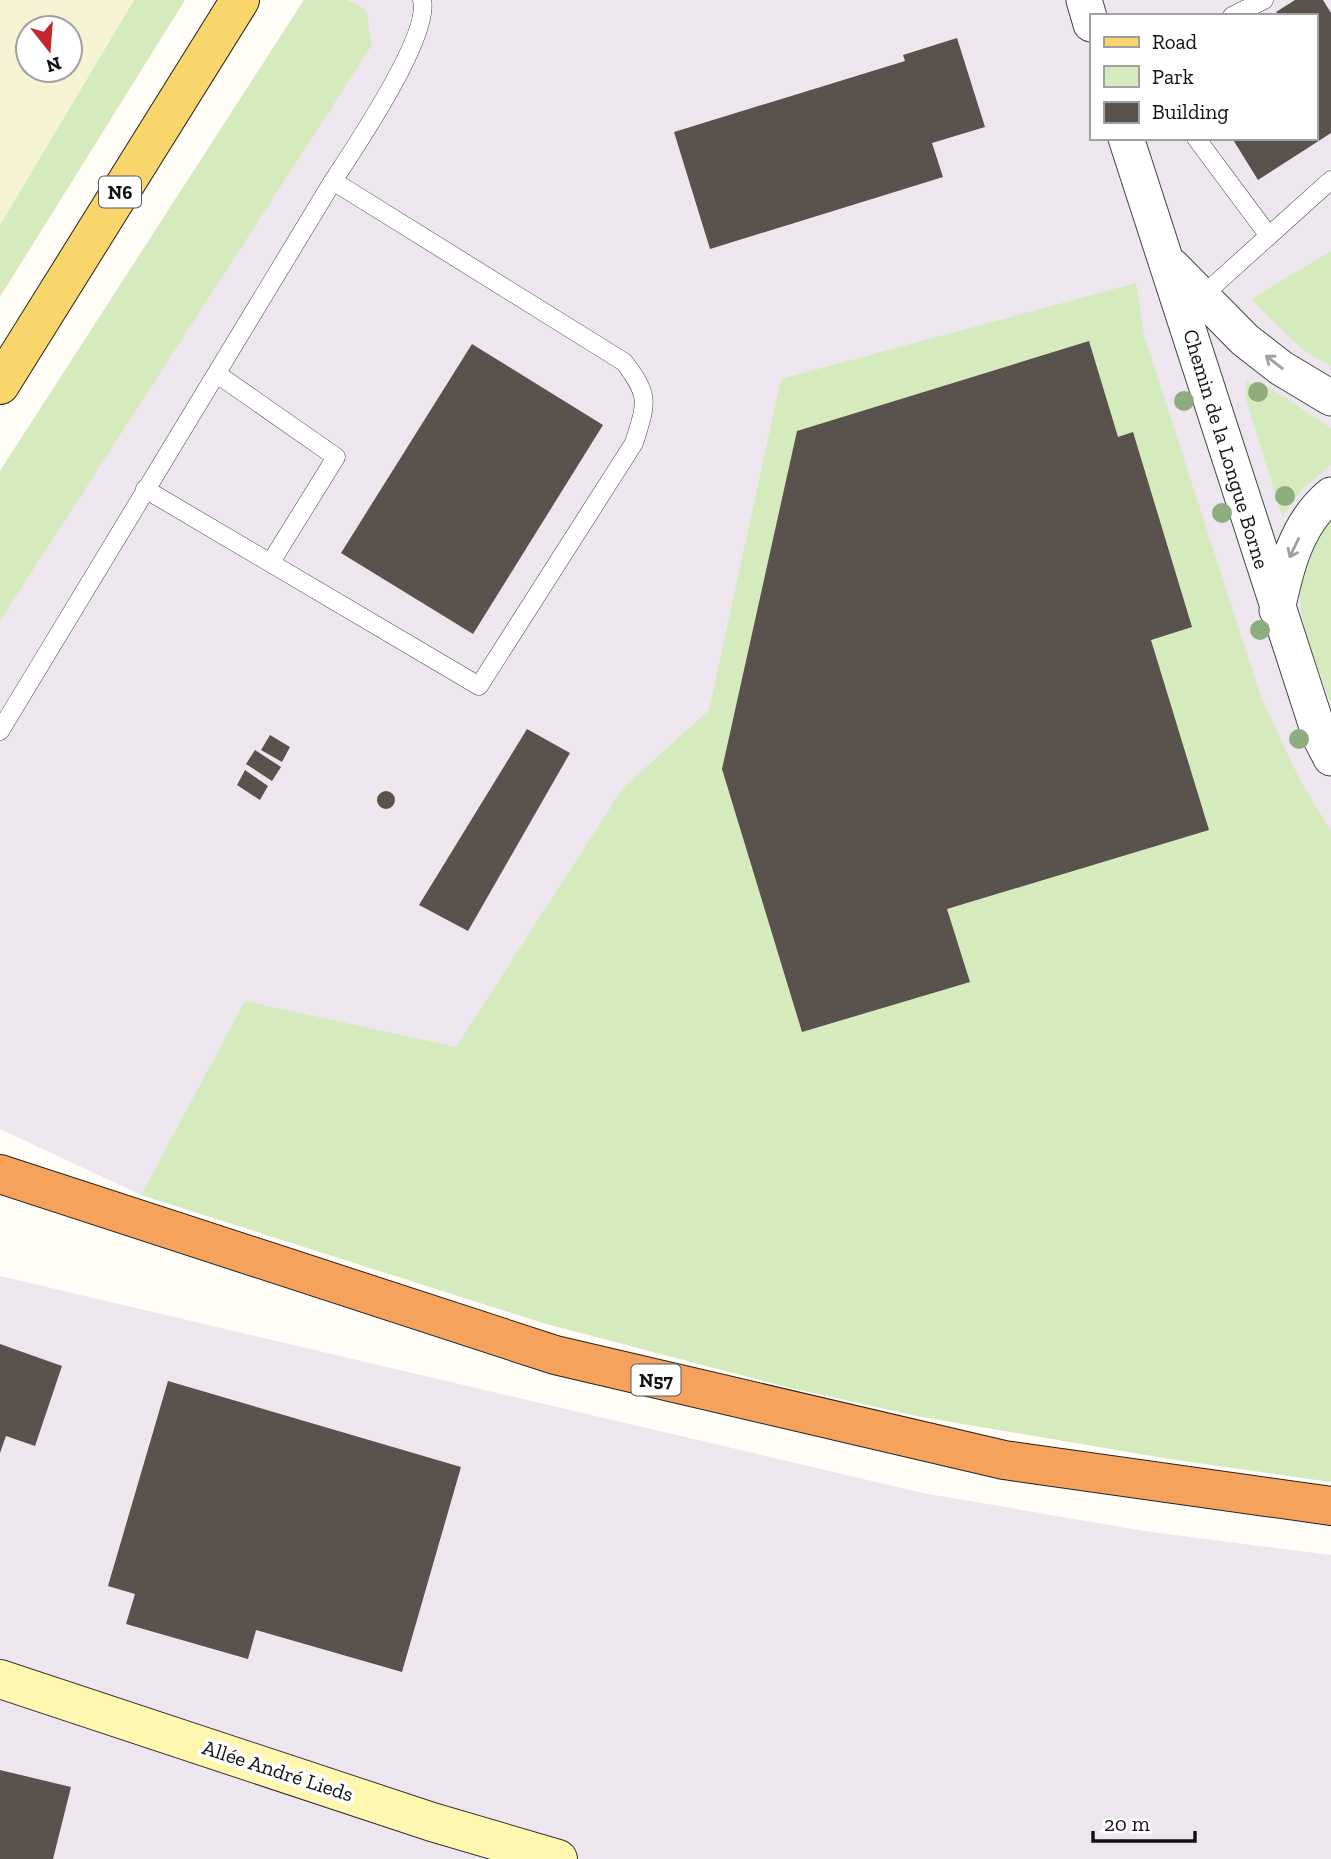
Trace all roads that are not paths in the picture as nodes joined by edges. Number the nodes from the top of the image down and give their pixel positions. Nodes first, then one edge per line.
1 (240, 0) edge
2 (422, 0) edge
3 (1084, 0) edge
4 (1264, 0) edge
5 (1236, 14) edge
6 (1090, 21) edge
7 (1127, 140) edge
8 (1197, 140) edge
9 (1331, 180) edge
10 (332, 181) junction
11 (1269, 236) junction
12 (1167, 261) junction
13 (1202, 296) junction
14 (217, 374) junction
15 (0, 385) edge
16 (1331, 398) edge
17 (145, 489) junction
18 (1331, 495) edge
19 (271, 562) junction
20 (1277, 610) junction
21 (0, 732) edge
22 (1331, 758) edge
23 (0, 1174) edge
24 (1331, 1506) edge
25 (0, 1679) edge
26 (558, 1859) edge

1 - 15 main road, N6
2 - 10 lane
3 - 6 street
4 - 5 lane
7 - 12 street, Chemin de la Longue Borne
8 - 11 lane
9 - 11 lane
10 - 14 lane
10 - 19 lane
11 - 13 lane
12 - 13 street
12 - 20 street, Chemin de la Longue Borne
16 -> 13 street
14 - 17 lane
14 - 19 lane
17 - 19 lane
17 - 21 lane
18 -> 20 street
20 - 22 street, Chemin de la Longue Borne
23 - 24 highway, N57
25 - 26 street, Allée André Lieds

